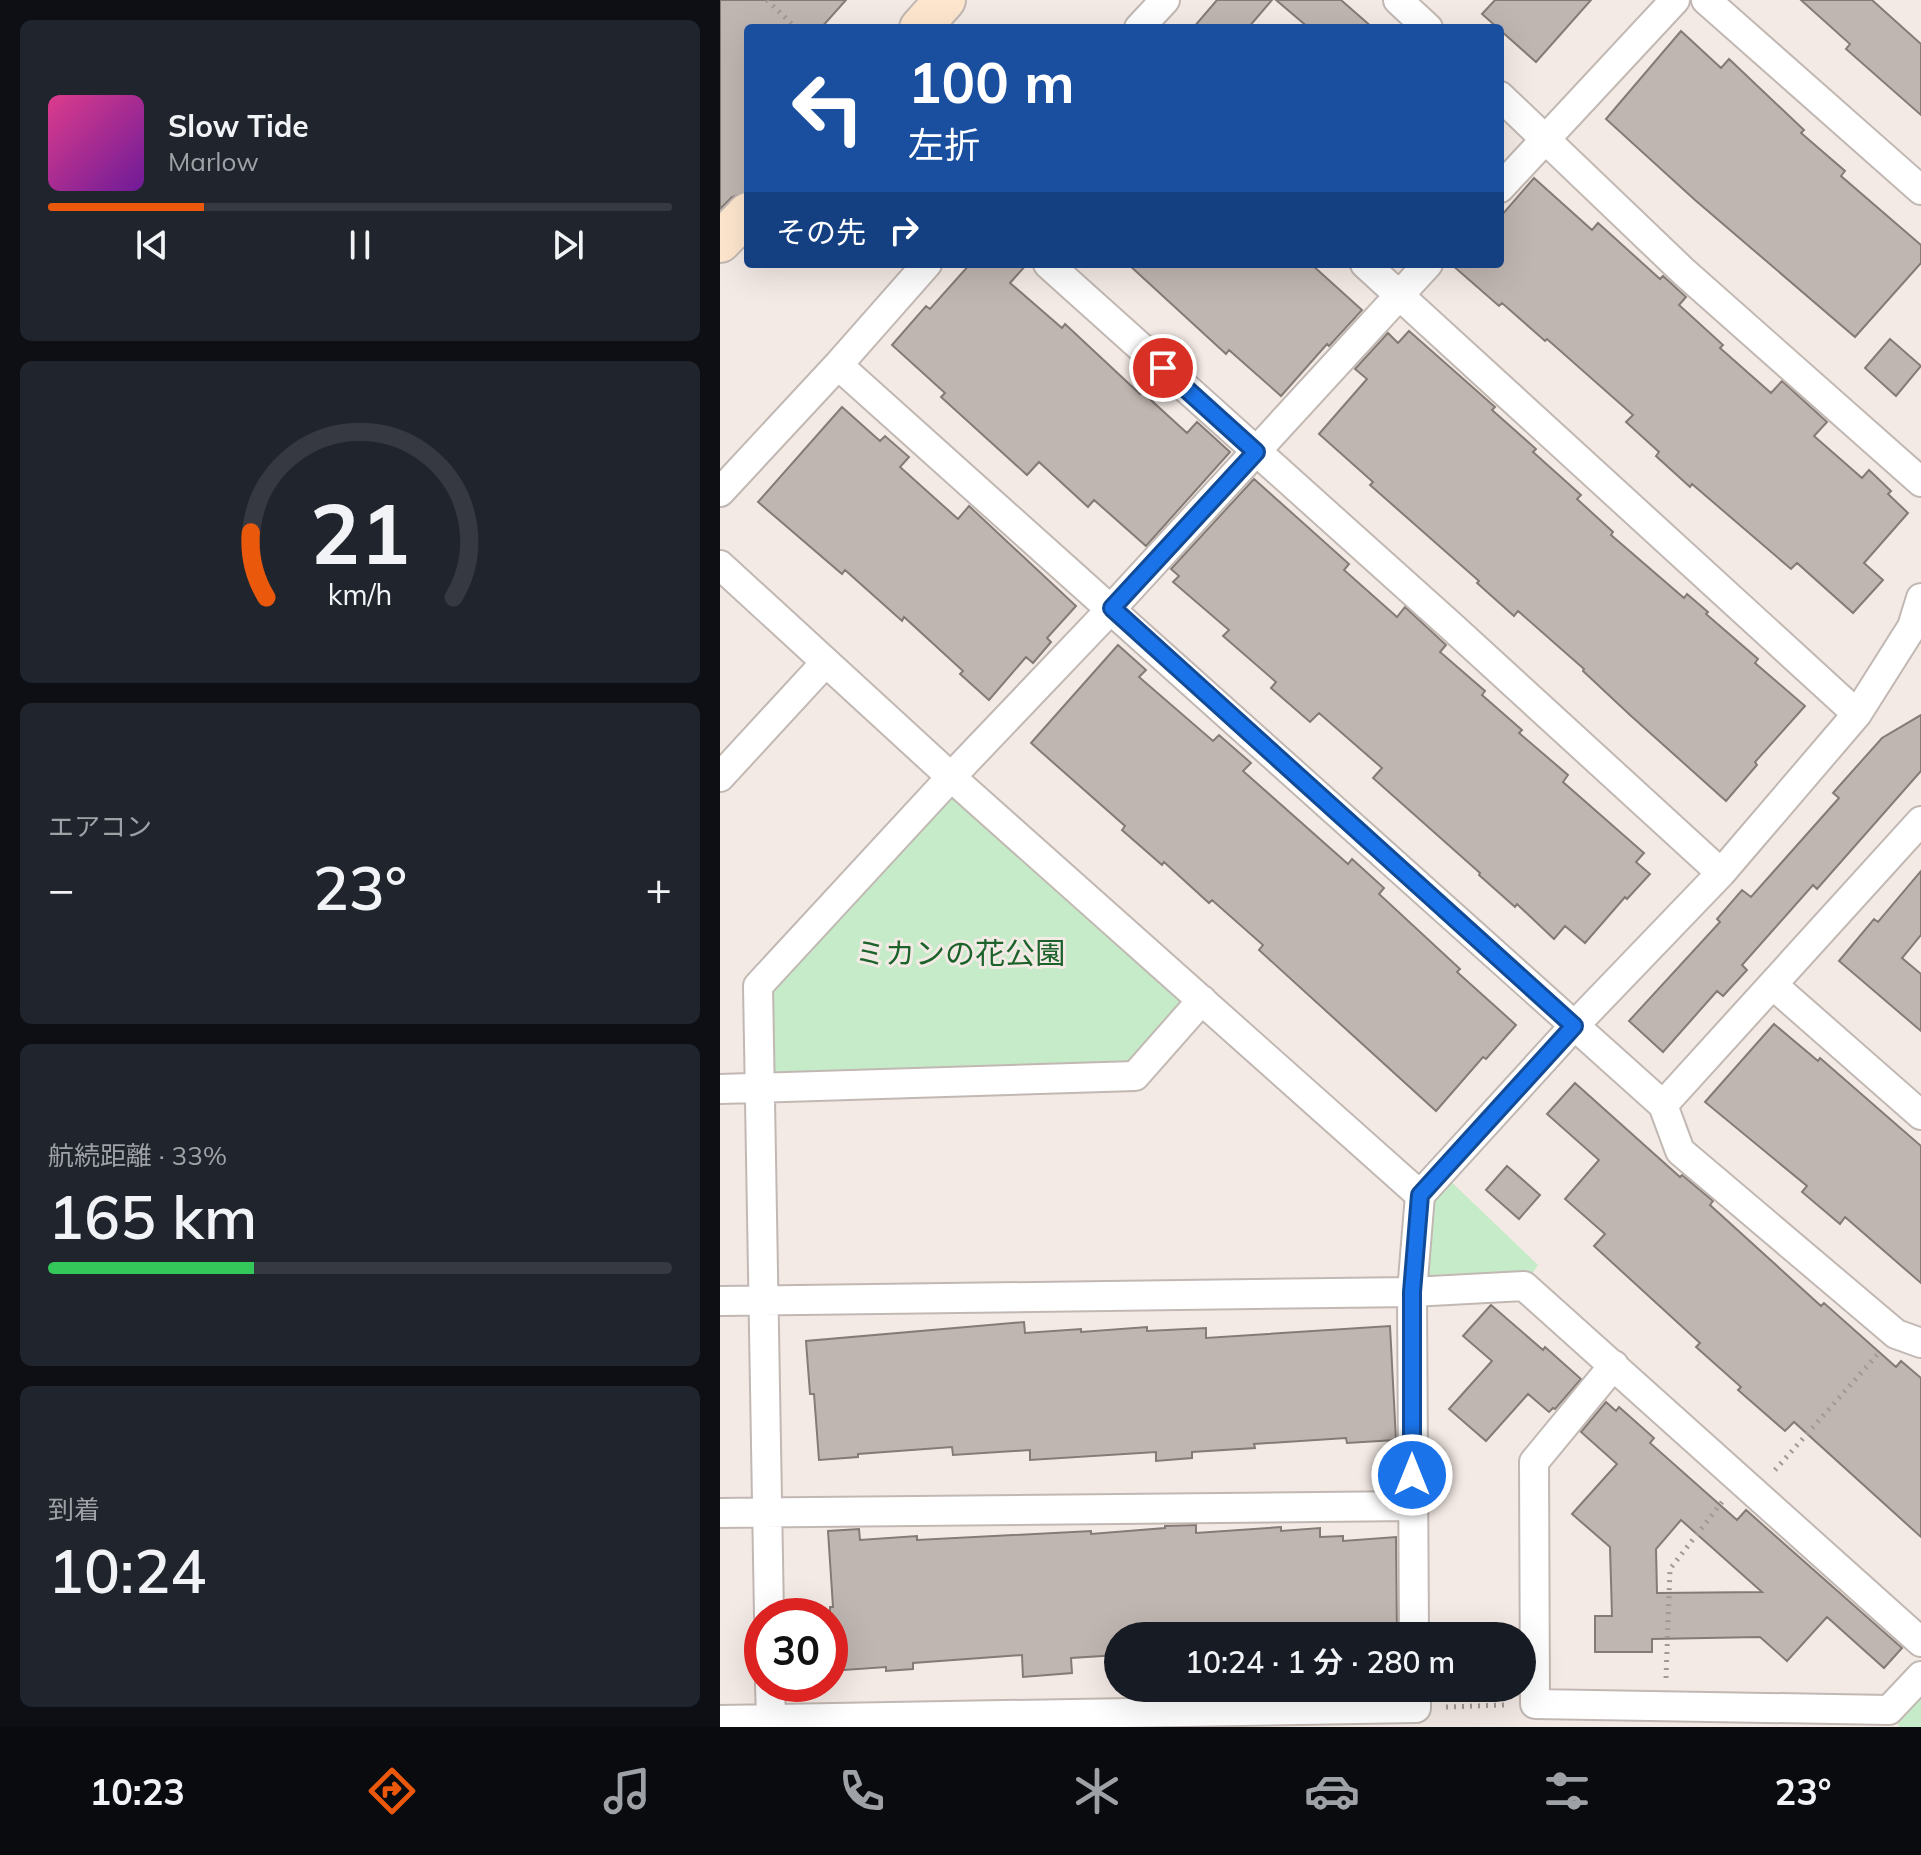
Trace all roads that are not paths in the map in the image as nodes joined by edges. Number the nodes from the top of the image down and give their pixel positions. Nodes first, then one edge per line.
1 (945, 0) edge
2 (1165, 0) edge
3 (1398, 0) edge
4 (1675, 0) edge
5 (1706, 0) edge
6 (924, 24) edge
7 (1143, 24) edge
8 (1424, 24) edge
9 (1504, 100) edge
10 (1546, 139) junction
11 (1504, 184) edge
12 (1921, 190) edge
13 (744, 217) edge
14 (720, 242) edge
15 (923, 268) edge
16 (1052, 268) edge
17 (1370, 268) edge
18 (1424, 268) edge
19 (1399, 294) junction
20 (838, 365) junction
21 (1256, 452) junction
22 (1921, 482) edge
23 (720, 492) edge
24 (720, 565) edge
25 (1921, 598) edge
26 (1112, 608) junction
27 (825, 663) junction
28 (1857, 714) junction
29 (720, 777) edge
30 (951, 777) junction
31 (1919, 827) edge
32 (1721, 873) junction
33 (1773, 985) junction
34 (1202, 1000) junction
35 (1574, 1026) junction
36 (759, 1088) junction
37 (720, 1089) edge
38 (1663, 1105) junction
39 (1921, 1115) edge
40 (1420, 1195) junction
41 (1412, 1292) junction
42 (762, 1300) junction
43 (720, 1301) edge
44 (1908, 1338) edge
45 (1614, 1365) junction
46 (1412, 1506) junction
47 (766, 1512) junction
48 (720, 1513) edge
49 (768, 1598) edge
50 (1414, 1622) edge
51 (1921, 1642) edge
52 (1921, 1676) edge
53 (771, 1702) edge
54 (1293, 1702) edge
55 (771, 1719) junction
56 (720, 1720) edge

1 - 6 street
2 - 7 street
3 - 8 street
4 - 10 street
5 - 12 street
9 - 10 street
10 - 11 street
10 - 22 street
13 - 14 street
15 - 20 street
16 - 21 street
17 - 19 street
18 - 19 street
19 - 21 street
19 - 28 street
20 - 23 street
20 - 26 street
21 - 26 street
21 - 32 street
24 - 27 street
25 - 28 street
26 - 30 street
26 - 35 street
27 - 29 street
27 - 30 street
28 - 32 street
30 - 34 street
30 - 36 street
31 - 33 street
32 - 35 street
33 - 38 street
33 - 39 street
34 - 36 street
34 - 40 street
35 - 38 street
35 - 40 street
36 - 37 street
36 - 42 street
38 - 44 street
40 - 41 street
41 - 42 street
41 - 45 street
41 - 46 street
42 - 43 street
42 - 47 street
45 - 51 street
45 - 52 street
46 - 47 street
46 - 50 street
47 - 48 street
47 - 49 street
53 - 55 street
54 - 55 street
55 - 56 street

